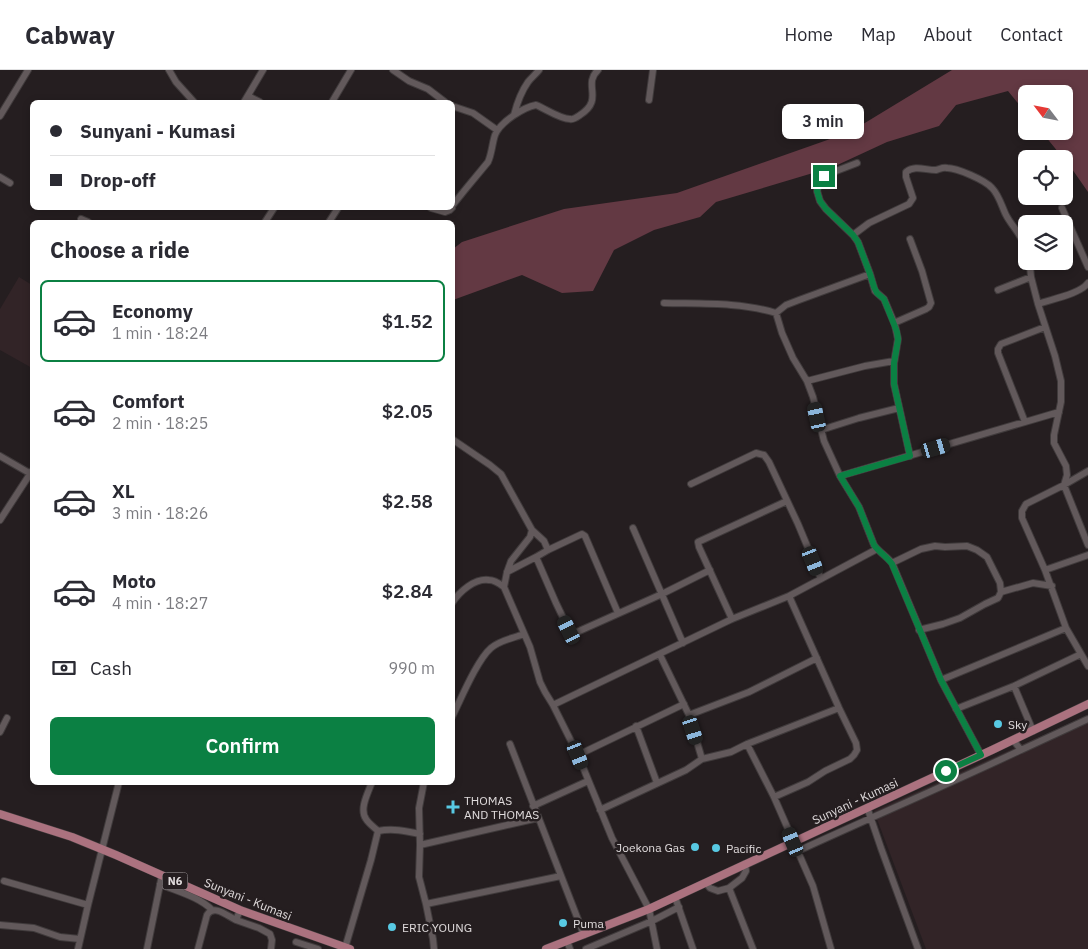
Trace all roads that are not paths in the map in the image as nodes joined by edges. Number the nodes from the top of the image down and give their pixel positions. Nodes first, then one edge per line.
1 (28, 70) edge
2 (169, 70) edge
3 (263, 70) edge
4 (351, 70) edge
5 (393, 70) edge
6 (539, 70) edge
7 (598, 70) edge
8 (653, 70) edge
9 (246, 99) edge
10 (192, 100) edge
11 (333, 100) edge
12 (442, 100) edge
13 (649, 100) dead end
14 (455, 107) edge
15 (514, 115) junction
16 (0, 116) edge
17 (497, 130) junction
18 (857, 163) dead end
19 (0, 177) edge
20 (10, 184) dead end
21 (455, 203) edge
22 (1062, 208) dead end
23 (438, 210) edge
24 (450, 210) edge
25 (1018, 233) edge
26 (853, 235) junction
27 (910, 239) dead end
28 (1088, 267) edge
29 (1030, 270) edge
30 (870, 274) junction
31 (1031, 277) junction
32 (1088, 282) edge
33 (998, 290) dead end
34 (664, 303) dead end
35 (1038, 304) junction
36 (776, 312) junction
37 (894, 323) junction
38 (1045, 327) junction
39 (894, 361) junction
40 (807, 381) junction
41 (899, 408) junction
42 (1059, 412) junction
43 (1026, 422) junction
44 (821, 430) junction
45 (455, 441) edge
46 (0, 456) edge
47 (910, 456) junction
48 (30, 471) edge
49 (1088, 471) edge
50 (30, 475) edge
51 (840, 476) junction
52 (691, 484) dead end
53 (1064, 485) junction
54 (787, 501) junction
55 (0, 520) edge
56 (633, 528) dead end
57 (532, 530) junction
58 (1088, 544) edge
59 (877, 549) junction
60 (548, 550) junction
61 (1088, 555) edge
62 (536, 557) junction
63 (892, 564) junction
64 (710, 570) junction
65 (1045, 570) junction
66 (507, 572) junction
67 (821, 579) junction
68 (1052, 586) junction
69 (504, 587) junction
70 (1001, 592) junction
71 (662, 594) junction
72 (790, 596) junction
73 (455, 600) edge
74 (618, 613) junction
75 (732, 619) junction
76 (1066, 628) junction
77 (920, 630) junction
78 (524, 634) junction
79 (683, 642) junction
80 (660, 654) junction
81 (1081, 654) junction
82 (817, 658) junction
83 (1088, 666) edge
84 (941, 680) junction
85 (1014, 686) junction
86 (684, 704) junction
87 (1088, 704) edge
88 (553, 705) junction
89 (839, 708) junction
90 (956, 709) junction
91 (455, 711) edge
92 (688, 715) junction
93 (6, 718) dead end
94 (1088, 719) edge
95 (636, 726) junction
96 (1033, 731) junction
97 (0, 732) edge
98 (1013, 740) junction
99 (510, 744) dead end
100 (747, 744) junction
101 (1021, 750) junction
102 (578, 755) junction
103 (981, 755) junction
104 (702, 759) junction
105 (588, 782) junction
106 (657, 783) junction
107 (118, 785) edge
108 (371, 785) edge
109 (423, 785) edge
110 (774, 797) junction
111 (533, 806) junction
112 (867, 807) junction
113 (600, 810) junction
114 (0, 814) edge
115 (870, 817) junction
116 (538, 818) junction
117 (378, 831) junction
118 (420, 834) junction
119 (793, 842) junction
120 (420, 845) junction
121 (102, 849) junction
122 (798, 851) junction
123 (746, 864) junction
124 (162, 875) junction
125 (561, 876) junction
126 (4, 880) dead end
127 (706, 882) junction
128 (160, 884) junction
129 (729, 888) junction
130 (675, 897) junction
131 (426, 904) junction
132 (88, 905) junction
133 (679, 907) junction
134 (649, 909) junction
135 (212, 910) junction
136 (240, 910) junction
137 (236, 920) junction
138 (652, 921) junction
139 (0, 925) edge
140 (584, 935) junction
141 (80, 939) junction
142 (296, 942) dead end
143 (569, 945) edge
144 (347, 948) edge
145 (78, 949) edge
146 (147, 949) edge
147 (198, 949) edge
148 (271, 949) edge
149 (318, 949) edge
150 (434, 949) edge
151 (546, 949) edge
152 (586, 949) edge
153 (657, 949) edge
154 (692, 949) edge
155 (753, 949) edge
156 (832, 949) edge
157 (918, 949) edge

1 - 16 street
2 - 10 street
3 - 9 street
4 - 11 street
5 - 12 street
6 - 15 street
7 - 15 street
8 - 13 street
14 - 17 street
15 - 17 street
17 - 21 street
18 - 26 street
19 - 20 street
22 - 28 street
23 - 24 street
25 - 26 street
26 - 30 street
27 - 37 street
29 - 31 street
30 - 36 street
30 - 37 street
31 - 33 street
31 - 35 street
32 - 35 street
34 - 36 street
35 - 38 street
36 - 40 street
37 - 39 street
38 - 42 street
38 - 43 street
39 - 40 street
39 - 41 street
40 - 44 street
41 - 44 street
41 - 47 street
42 - 43 street
42 - 53 street
43 - 47 street
44 - 51 street
45 - 57 street
46 - 48 street
47 - 51 street
49 - 53 street
50 - 55 street
51 - 59 street
52 - 54 street
53 - 58 street
53 - 65 street
54 - 64 street
54 - 67 street
56 - 71 street
57 - 60 street
57 - 66 street
59 - 63 street
59 - 67 street
60 - 62 street
60 - 74 street
61 - 65 street
62 - 66 street
62 - 74 street
63 - 70 street
63 - 77 street
64 - 71 street
64 - 75 street
65 - 68 street
66 - 69 street
67 - 72 street
68 - 70 street
68 - 76 street
69 - 73 street
69 - 78 street
70 - 77 street
71 - 74 street
71 - 79 street
72 - 75 street
72 - 82 street
75 - 79 street
76 - 81 street
76 - 84 street
77 - 84 street
78 - 88 street
78 - 91 street
79 - 80 street
80 - 86 street
80 - 88 street
81 - 83 street
81 - 85 street
82 - 89 street
82 - 92 street
84 - 90 street
85 - 90 street
85 - 96 street
86 - 92 street
86 - 95 street
87 - 96 main road, Sunyani - Kumasi
88 - 102 street
89 - 100 street
89 - 110 street
90 - 103 street
92 - 104 street
93 - 97 street
94 - 101 street
95 - 102 street
95 - 106 street
96 - 98 main road, Sunyani - Kumasi
98 - 101 street
98 - 103 main road, Sunyani - Kumasi
99 - 111 street
100 - 104 street
100 - 110 street
101 - 115 street
102 - 105 street
103 - 112 main road, Sunyani - Kumasi
104 - 106 street
105 - 111 street
105 - 113 street
106 - 113 street
107 - 121 street
108 - 117 street
109 - 118 street
110 - 119 street
111 - 116 street
112 - 115 street
112 - 119 main road, Sunyani - Kumasi
113 - 134 street
114 - 121 main road, Sunyani - Kumasi / N6
115 - 122 street
115 - 157 street
116 - 120 street
116 - 125 street
117 - 118 street
117 - 144 street
118 - 120 street
119 - 122 street
119 - 123 main road, Sunyani - Kumasi
120 - 131 street
121 - 124 main road, Sunyani - Kumasi / N6
121 - 132 street
122 - 156 street
123 - 127 main road, Sunyani - Kumasi
123 - 129 street
124 - 128 street
124 - 136 main road, Sunyani - Kumasi / N6
125 - 131 street
125 - 140 street
126 - 132 street
127 - 129 street
127 - 130 main road, Sunyani - Kumasi
128 - 135 street
128 - 146 street
129 - 155 street
130 - 133 street
130 - 134 main road, Sunyani - Kumasi
131 - 150 street
132 - 141 street
133 - 138 street
133 - 154 street
134 - 138 street
134 - 140 main road, Sunyani - Kumasi
135 - 137 street
135 - 147 street
136 - 137 street
136 - 144 main road, Sunyani - Kumasi / N6
137 - 148 street
138 - 152 street
138 - 153 street
139 - 141 street
140 - 143 main road, Sunyani - Kumasi
141 - 145 street
142 - 149 street
143 - 151 main road, Sunyani - Kumasi

